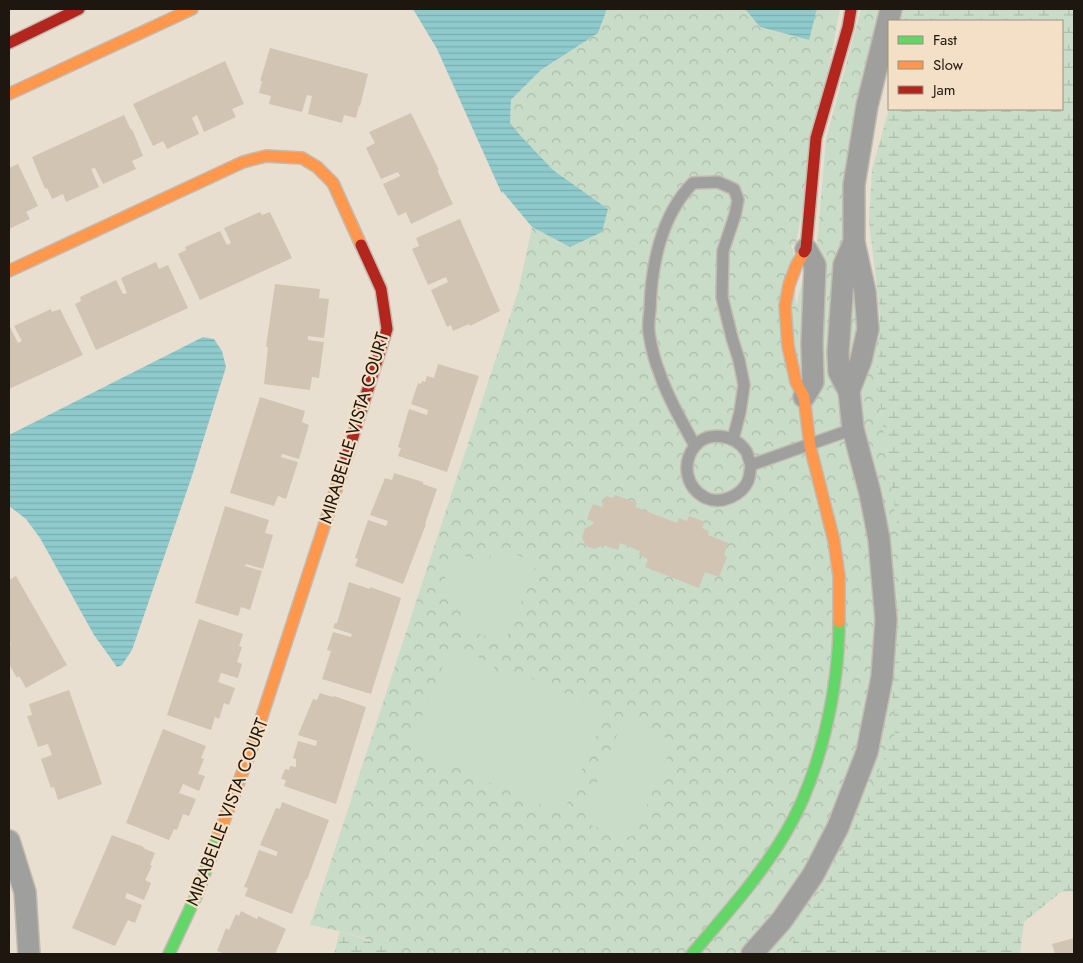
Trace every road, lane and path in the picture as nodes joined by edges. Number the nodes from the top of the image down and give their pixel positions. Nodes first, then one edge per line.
1 (79, 9) edge
2 (192, 9) edge
3 (850, 9) edge
4 (888, 21) edge
5 (9, 43) edge
6 (9, 94) edge
7 (854, 242) junction
8 (806, 249) junction
9 (9, 272) edge
10 (849, 391) junction
11 (804, 396) junction
12 (853, 429) junction
13 (734, 439) junction
14 (695, 446) junction
15 (810, 446) junction
16 (751, 465) junction
17 (9, 841) edge
18 (29, 954) edge
19 (169, 954) edge
20 (692, 954) edge
21 (752, 954) edge

1 - 5 street
2 - 6 street
3 - 8 street
4 - 7 street
7 - 10 street
7 - 10 street
8 - 11 street
8 - 11 street
9 - 19 street, MIRABELLE VISTA COURT
10 - 12 street
11 - 15 street
12 - 15 lane
12 - 21 street
13 - 14 lane
13 - 14 lane
13 - 16 lane
14 - 16 lane
15 - 16 lane
15 - 20 street
17 - 18 street

